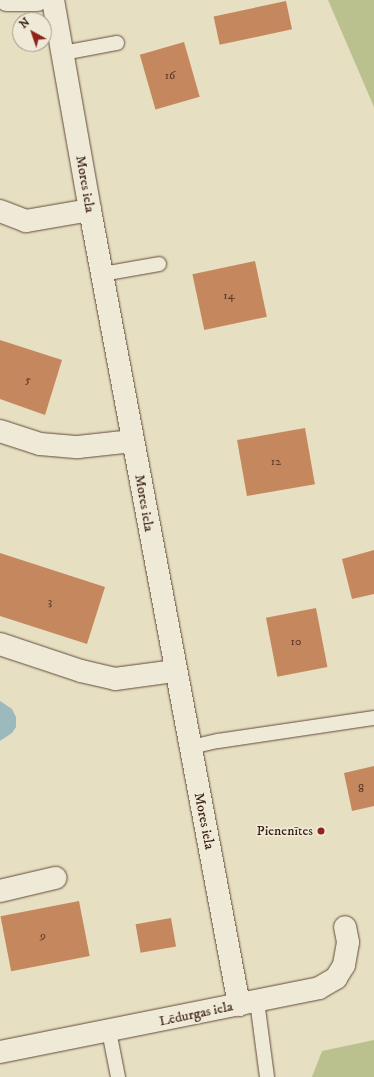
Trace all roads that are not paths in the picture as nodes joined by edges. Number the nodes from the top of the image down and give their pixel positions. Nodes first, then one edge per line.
1 (7, 0) edge
2 (37, 0) edge
3 (53, 0) edge
4 (117, 43) dead end
5 (63, 53) junction
6 (90, 210) junction
7 (0, 211) edge
8 (159, 264) dead end
9 (102, 274) junction
10 (0, 431) edge
11 (133, 441) junction
12 (0, 644) edge
13 (175, 671) junction
14 (374, 718) edge
15 (191, 747) junction
16 (55, 878) dead end
17 (0, 891) edge
18 (345, 927) dead end
19 (248, 1003) junction
20 (109, 1031) junction
21 (0, 1052) edge
22 (118, 1077) edge
23 (268, 1077) edge

1 - 2 street
3 - 5 street, Mores iela
4 - 5 lane
5 - 6 street, Mores iela
6 - 7 street
6 - 9 street, Mores iela
8 - 9 lane
9 - 11 street, Mores iela
10 - 11 street
11 - 13 street, Mores iela
12 - 13 street
13 - 15 street, Mores iela
14 - 15 lane
15 - 19 street, Mores iela
16 - 17 street
18 - 19 street, Lēdurgas iela
19 - 20 street, Lēdurgas iela
19 - 23 lane
20 - 21 street, Lēdurgas iela
20 - 22 lane

